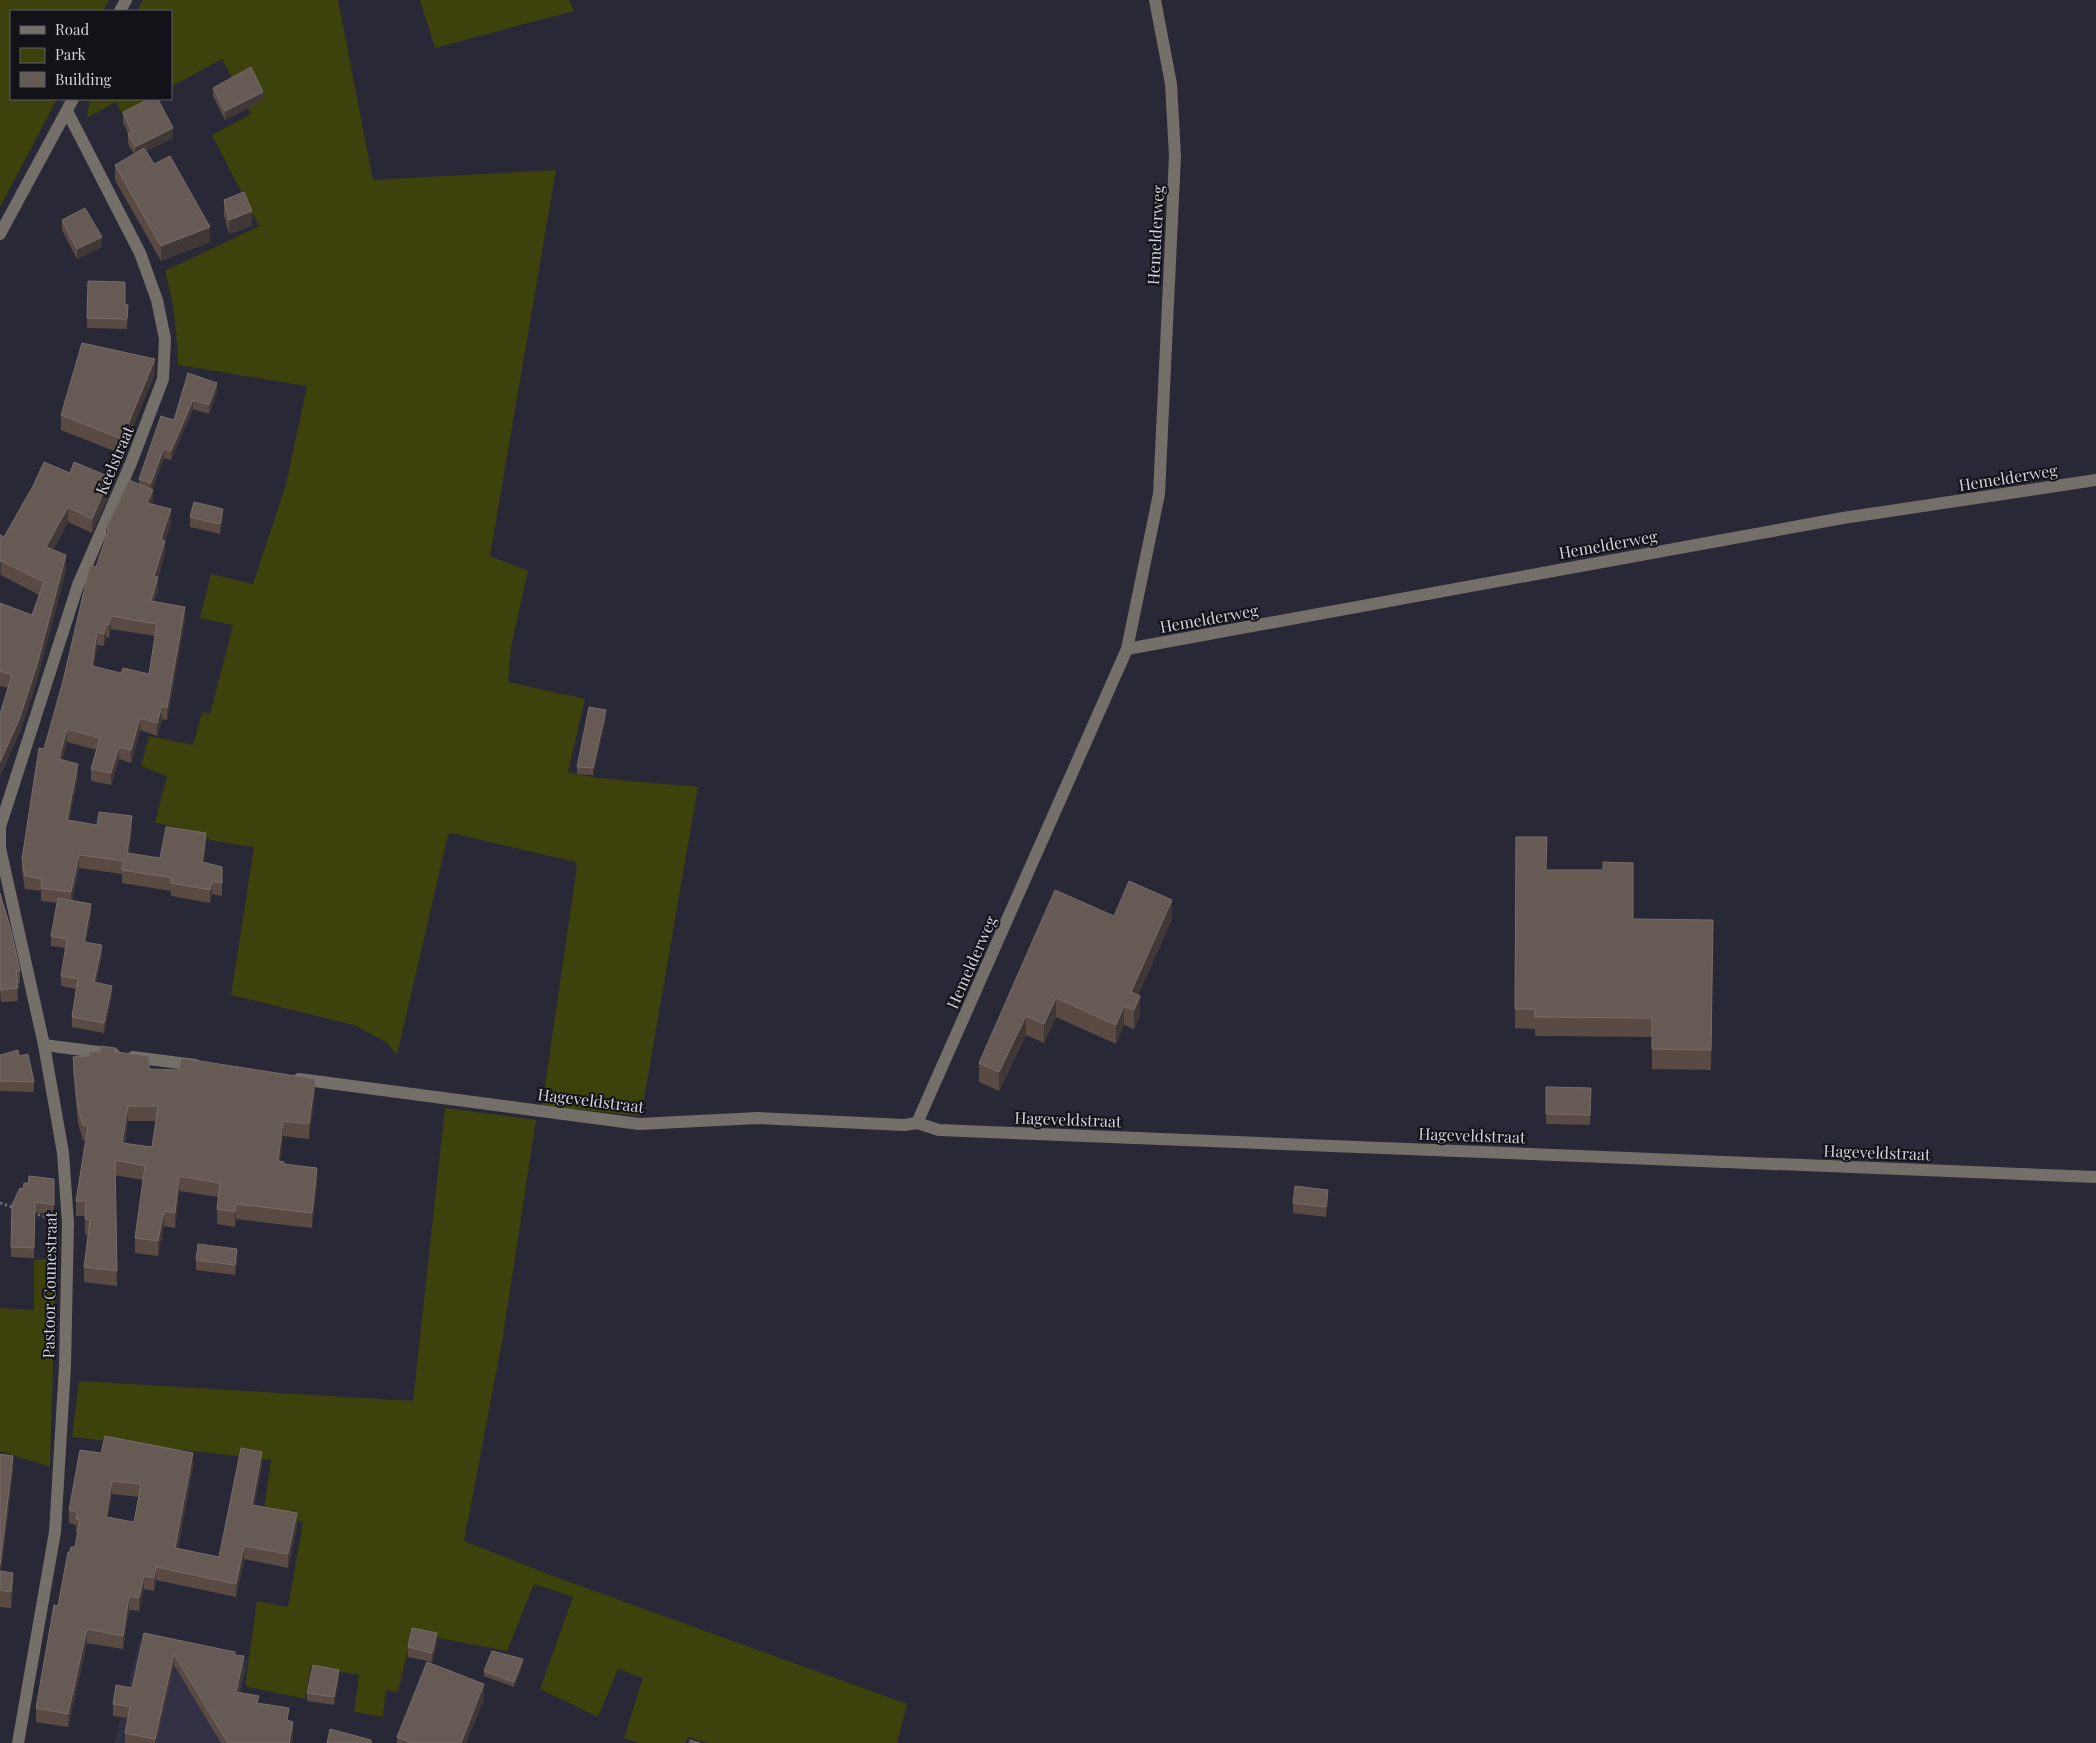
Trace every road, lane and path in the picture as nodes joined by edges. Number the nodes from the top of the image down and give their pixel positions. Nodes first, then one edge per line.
1 (1155, 0) edge
2 (72, 100) edge
3 (66, 112) junction
4 (0, 234) edge
5 (2096, 480) edge
6 (1127, 649) junction
7 (0, 829) edge
8 (44, 1045) junction
9 (203, 1066) edge
10 (282, 1076) edge
11 (917, 1123) junction
12 (2096, 1177) edge
13 (0, 1203) edge
14 (17, 1208) edge
15 (26, 1211) edge
16 (68, 1223) junction
17 (18, 1743) edge

1 - 6 street, Hemelderweg
2 - 3 street
3 - 4 street
3 - 7 street, Keelstraat
5 - 6 street, Hemelderweg
6 - 11 street, Hemelderweg
7 - 8 street, Pastoor Counestraat
8 - 9 street
8 - 16 street, Pastoor Counestraat
10 - 11 street, Hageveldstraat
11 - 12 street, Hageveldstraat
13 - 14 path
15 - 16 path
16 - 17 street, Pastoor Counestraat

